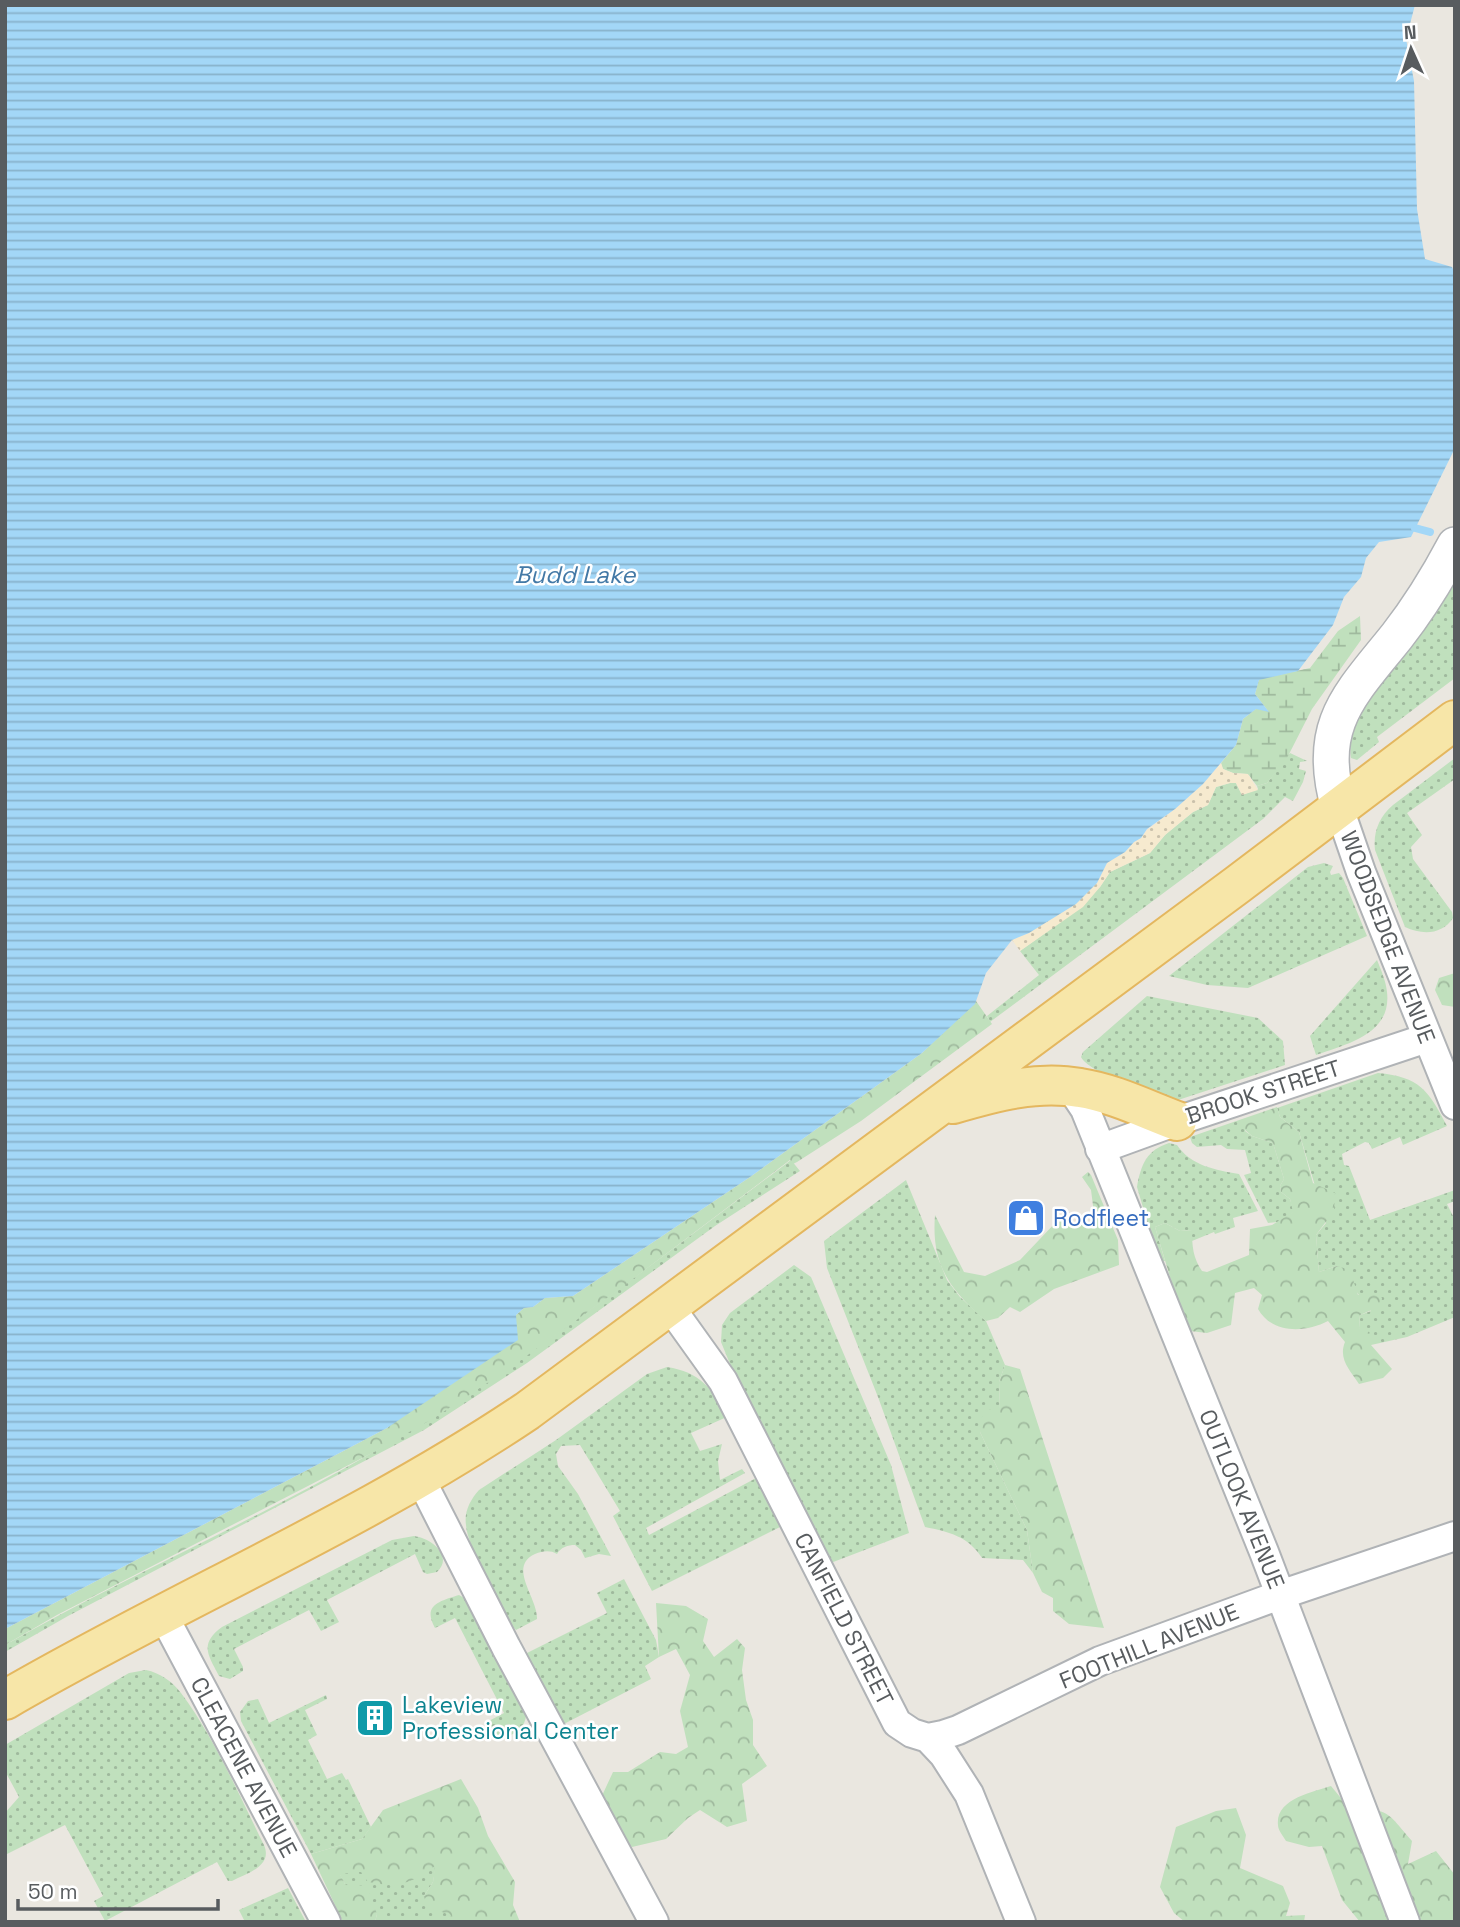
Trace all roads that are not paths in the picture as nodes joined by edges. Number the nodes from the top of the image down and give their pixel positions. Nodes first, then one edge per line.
1 (1455, 545) edge
2 (1455, 720) edge
3 (1339, 808) junction
4 (1427, 1038) junction
5 (1062, 1086) junction
6 (1455, 1105) edge
7 (934, 1110) junction
8 (1177, 1121) junction
9 (1100, 1149) junction
10 (670, 1307) junction
11 (420, 1478) junction
12 (1455, 1536) edge
13 (1280, 1595) junction
14 (162, 1613) junction
15 (5, 1700) edge
16 (928, 1738) junction
17 (326, 1922) edge
18 (654, 1922) edge
19 (1021, 1922) edge
20 (1405, 1922) edge

1 - 3 street
2 - 3 main road
3 - 4 street, WOODSEDGE AVENUE
3 - 7 main road
4 - 6 street, WOODSEDGE AVENUE
4 - 8 street, BROOK STREET
5 - 7 main road
5 - 8 main road
5 - 9 street, OUTLOOK AVENUE
7 - 10 main road
8 - 9 street, BROOK STREET
9 - 13 street, OUTLOOK AVENUE
10 - 11 main road
10 - 16 street, CANFIELD STREET
11 - 14 main road
11 - 18 street
12 - 13 street, FOOTHILL AVENUE
13 - 16 street, FOOTHILL AVENUE
13 - 20 street, OUTLOOK AVENUE
14 - 15 main road
14 - 17 street, CLEACENE AVENUE
16 - 19 street, CANFIELD STREET

